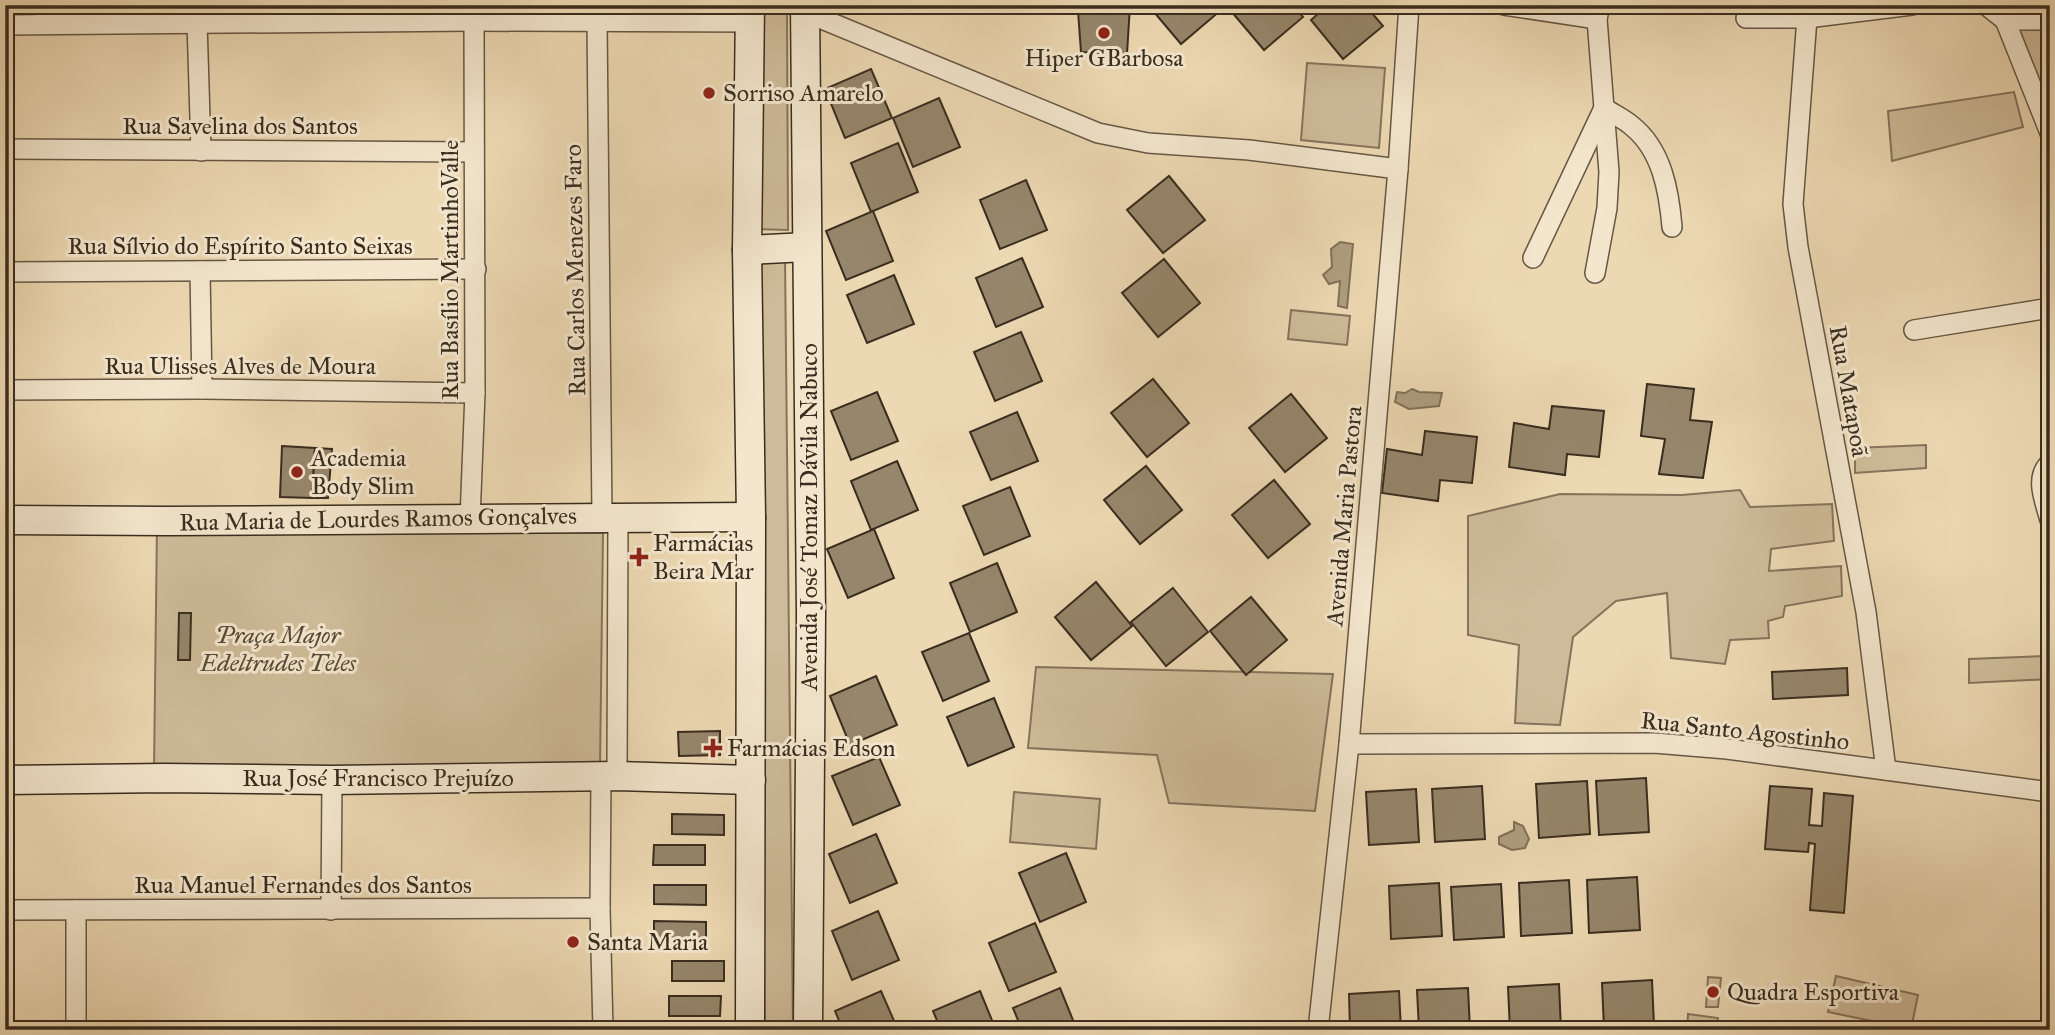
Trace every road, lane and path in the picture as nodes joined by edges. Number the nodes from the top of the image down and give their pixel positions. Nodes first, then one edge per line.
1 (1409, 5) edge
2 (1504, 5) edge
3 (1912, 5) edge
4 (1986, 5) edge
5 (805, 9) edge
6 (1598, 12) edge
7 (45, 14) edge
8 (166, 14) edge
9 (750, 14) edge
10 (1746, 18) dead end
11 (1807, 18) junction
12 (2005, 20) junction
13 (2050, 20) edge
14 (474, 21) junction
15 (597, 21) junction
16 (197, 22) junction
17 (5, 24) edge
18 (1604, 108) junction
19 (2050, 133) edge
20 (5, 149) edge
21 (201, 151) junction
22 (474, 152) junction
23 (1398, 169) junction
24 (1672, 227) dead end
25 (807, 247) junction
26 (747, 250) junction
27 (1533, 258) dead end
28 (476, 269) junction
29 (200, 271) junction
30 (5, 272) edge
31 (1595, 273) dead end
32 (2050, 308) edge
33 (1913, 330) dead end
34 (202, 389) junction
35 (5, 390) edge
36 (475, 393) junction
37 (2045, 471) edge
38 (610, 517) junction
39 (751, 517) junction
40 (470, 519) junction
41 (5, 520) edge
42 (2050, 520) edge
43 (1349, 744) junction
44 (1886, 771) junction
45 (609, 776) junction
46 (5, 780) edge
47 (332, 780) junction
48 (751, 780) junction
49 (2050, 792) edge
50 (600, 908) junction
51 (5, 910) edge
52 (76, 910) junction
53 (331, 910) junction
54 (76, 1030) edge
55 (603, 1030) edge
56 (750, 1030) edge
57 (808, 1030) edge
58 (1318, 1030) edge

1 - 23 street, Avenida Maria Pastora
2 - 6 street
3 - 11 street
4 - 12 street
5 - 23 street
5 - 25 main road, Avenida José Tomaz Dávila Nabuco
6 - 18 street
7 - 8 street
7 - 17 street
8 - 16 street
9 - 15 street
9 - 26 main road
10 - 11 street
11 - 44 street, Rua Matapoã
12 - 13 street
12 - 19 street
14 - 15 street
14 - 16 street
14 - 22 street, Rua Basílio MartinhoValle
15 - 38 street, Rua Carlos Menezes Faro
16 - 21 street
18 - 24 street
18 - 27 street
18 - 31 street
20 - 21 street, Rua Savelina dos Santos
21 - 22 street, Rua Savelina dos Santos
22 - 28 street, Rua Basílio MartinhoValle
23 - 43 street, Avenida Maria Pastora
25 - 26 main road
25 - 57 main road, Avenida José Tomaz Dávila Nabuco
26 - 39 main road
28 - 29 street, Rua Sílvio do Espírito Santo Seixas
28 - 36 street, Rua Basílio MartinhoValle
29 - 30 street, Rua Sílvio do Espírito Santo Seixas
29 - 34 street
32 - 33 street
34 - 35 street, Rua Ulisses Alves de Moura
34 - 36 street, Rua Ulisses Alves de Moura
36 - 40 street, Rua Basílio MartinhoValle
37 - 42 street
38 - 39 main road, Rua Maria de Lourdes Ramos Gonçalves
38 - 40 main road, Rua Maria de Lourdes Ramos Gonçalves
38 - 45 street, Rua Carlos Menezes Faro
39 - 48 main road
40 - 41 main road, Rua Maria de Lourdes Ramos Gonçalves
43 - 44 street, Rua Santo Agostinho
43 - 58 street, Avenida Maria Pastora
44 - 49 street, Rua Santo Agostinho
45 - 47 main road, Rua José Francisco Prejuízo
45 - 48 main road, Rua José Francisco Prejuízo
45 - 50 street, Rua Carlos Menezes Faro
46 - 47 main road, Rua José Francisco Prejuízo
47 - 53 street
48 - 56 main road
50 - 53 street, Rua Manuel Fernandes dos Santos
50 - 55 street, Rua Carlos Menezes Faro
51 - 52 street, Rua Manuel Fernandes dos Santos
52 - 53 street, Rua Manuel Fernandes dos Santos
52 - 54 street

